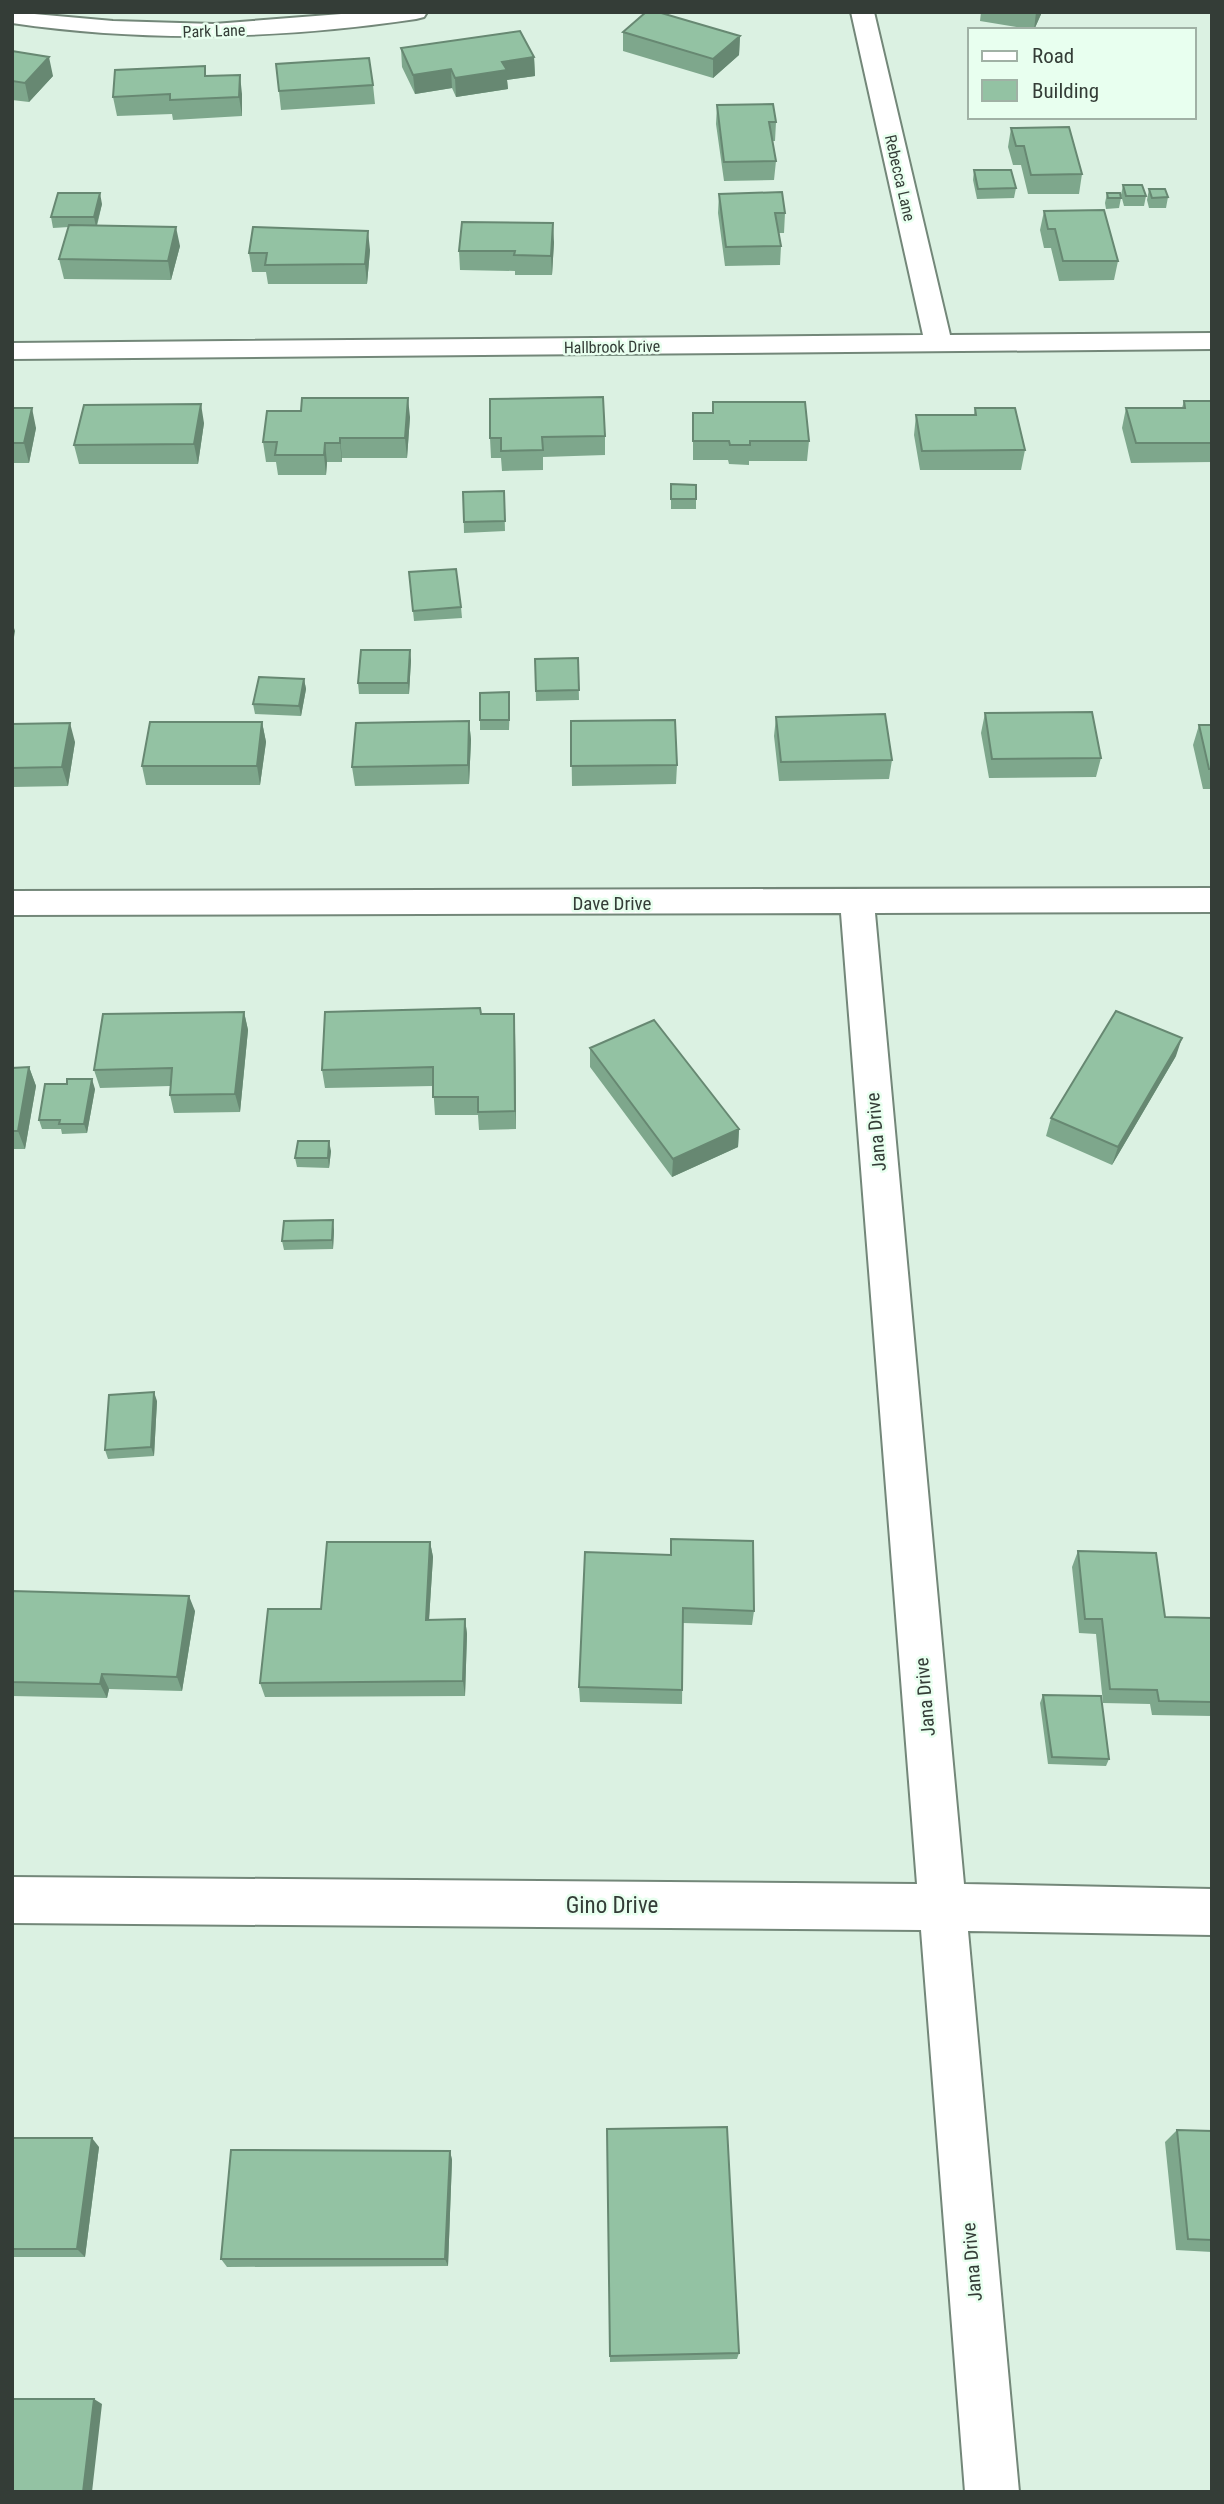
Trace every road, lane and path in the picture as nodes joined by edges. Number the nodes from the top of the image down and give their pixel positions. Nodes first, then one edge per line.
1 (416, 12) edge
2 (862, 12) edge
3 (12, 16) edge
4 (1212, 341) edge
5 (939, 344) junction
6 (12, 351) edge
7 (1212, 900) edge
8 (856, 903) junction
9 (12, 904) edge
10 (12, 1900) edge
11 (943, 1907) junction
12 (1212, 1912) edge
13 (992, 2492) edge

1 - 3 street, Park Lane
2 - 5 street, Rebecca Lane
4 - 5 street, Hallbrook Drive
5 - 6 street, Hallbrook Drive
7 - 8 street, Dave Drive
8 - 9 street, Dave Drive
8 - 11 street, Jana Drive
10 - 11 street, Gino Drive
11 - 12 street, Gino Drive
11 - 13 street, Jana Drive

